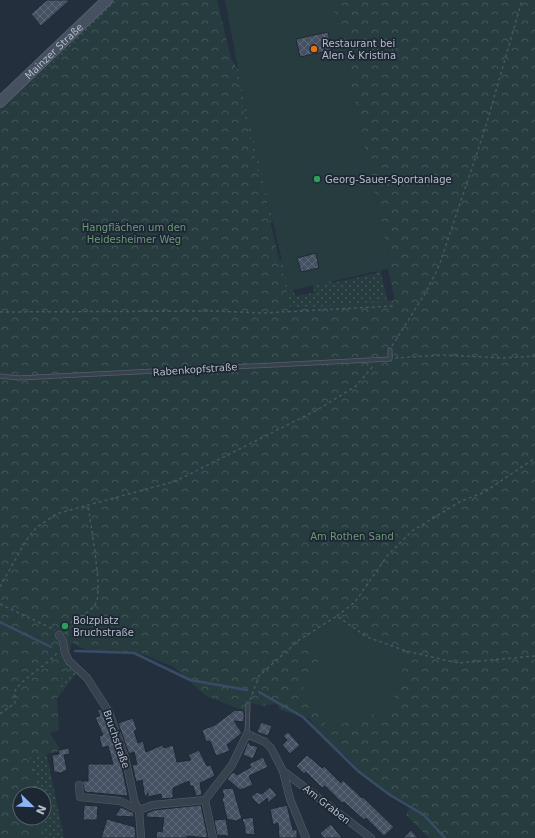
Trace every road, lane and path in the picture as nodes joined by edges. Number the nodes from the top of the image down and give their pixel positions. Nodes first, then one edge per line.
1 (106, 0) edge
2 (522, 0) edge
3 (0, 102) edge
4 (393, 306) dead end
5 (0, 312) edge
6 (390, 350) joint
7 (535, 356) edge
8 (390, 358) junction
9 (377, 359) junction
10 (0, 376) edge
11 (535, 458) edge
12 (88, 505) junction
13 (0, 587) edge
14 (0, 604) edge
15 (337, 616) junction
16 (62, 640) junction
17 (535, 656) edge
18 (248, 704) joint
19 (0, 714) edge
20 (247, 734) junction
21 (283, 771) junction
22 (79, 785) dead end
23 (205, 800) junction
24 (140, 810) junction
25 (141, 838) edge
26 (213, 838) edge
27 (306, 838) edge
28 (371, 838) edge

1 - 3 main road, Mainzer Straße
2 - 6 path
4 - 5 path
6 - 8 lane
7 - 8 path
8 - 9 lane, Rabenkopfstraße
9 - 10 lane, Rabenkopfstraße
9 - 12 path
11 - 15 path
12 - 13 path
12 - 16 path
14 - 16 path
15 - 17 path
15 - 18 path
16 - 19 path
16 - 24 street, Bruchstraße
18 - 20 lane
20 - 21 street
20 - 23 street
21 - 27 street
21 - 28 street, Am Graben
22 - 24 street
23 - 24 street
23 - 26 street
24 - 25 street, Bruchstraße

